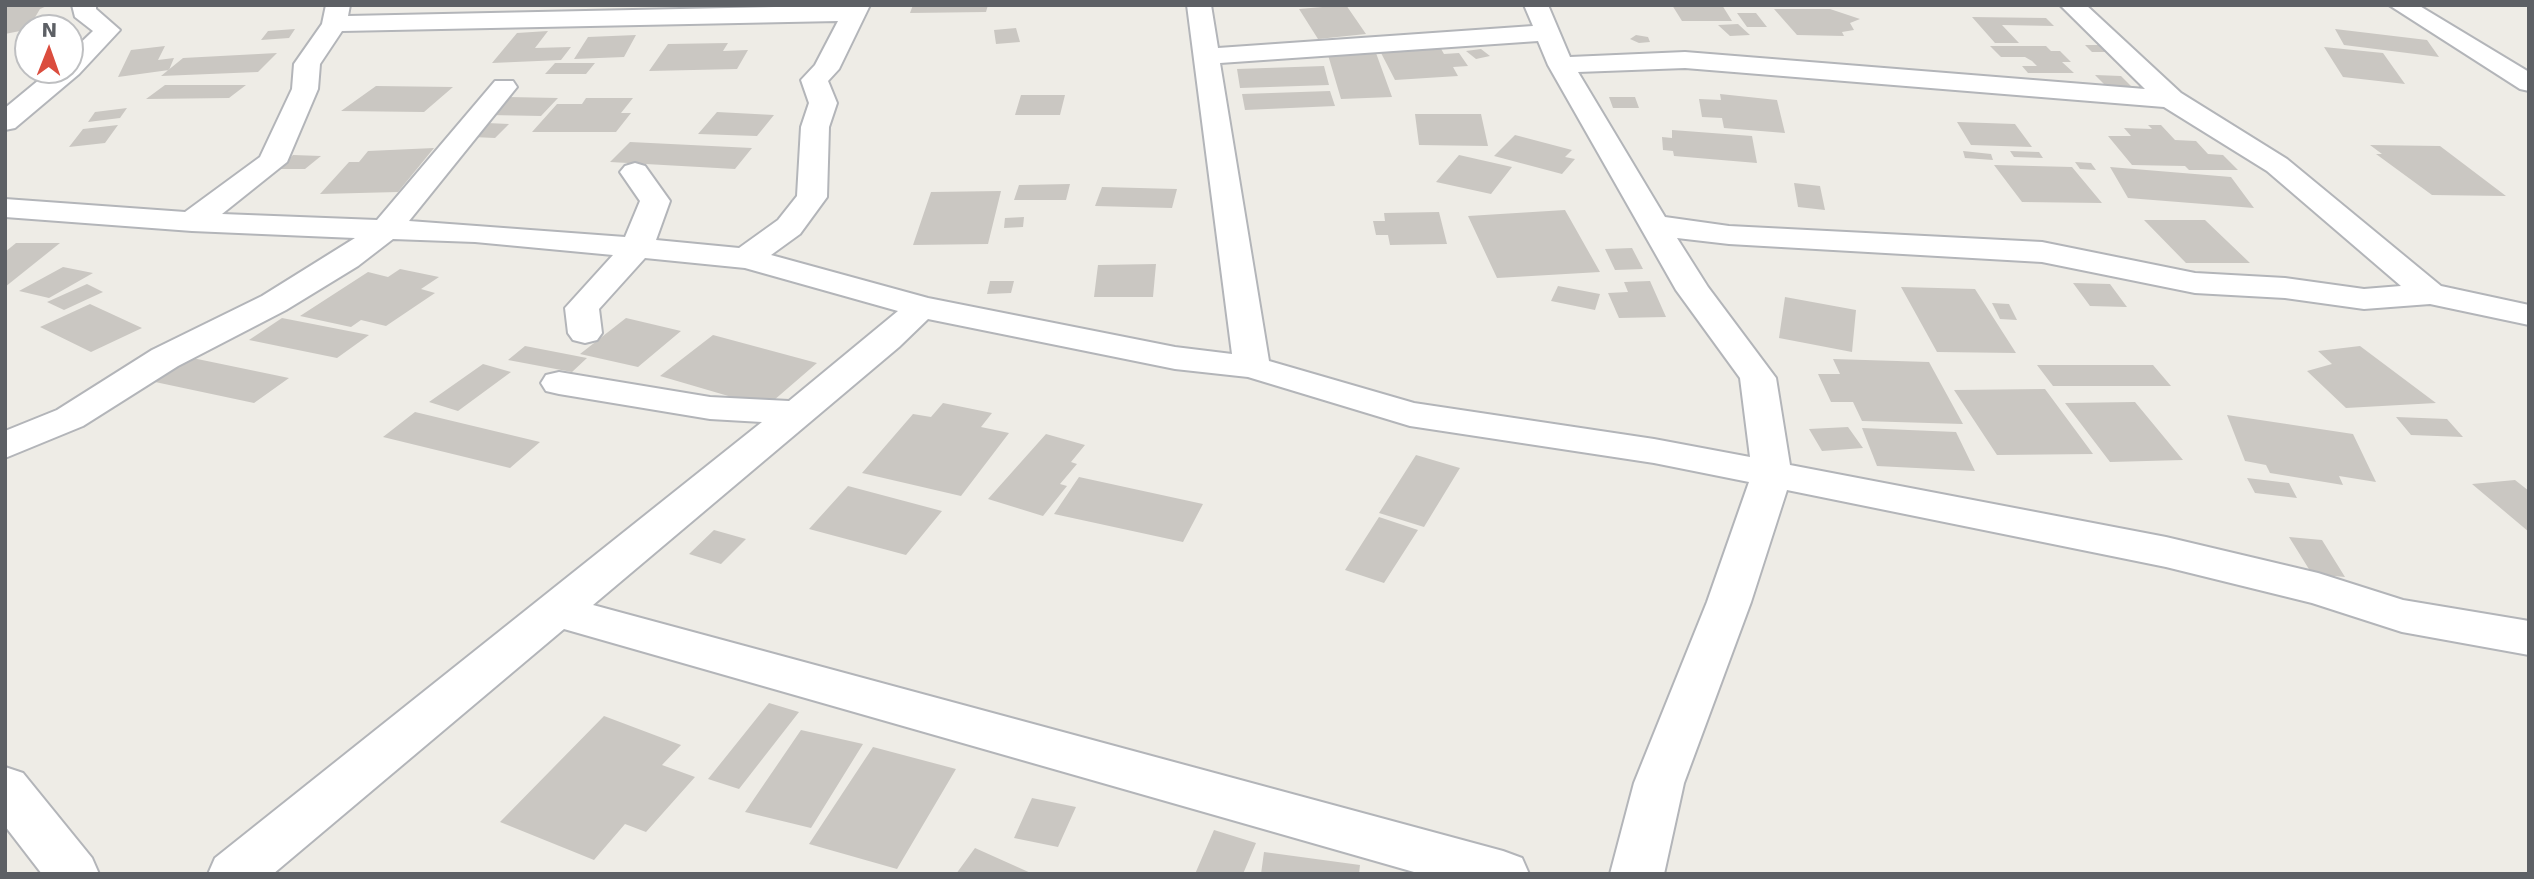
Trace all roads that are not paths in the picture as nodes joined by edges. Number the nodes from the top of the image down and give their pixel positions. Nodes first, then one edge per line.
1 (84, 5) edge
2 (1199, 5) edge
3 (1536, 5) edge
4 (2072, 5) edge
5 (2400, 5) edge
6 (857, 9) edge
7 (336, 14) edge
8 (1546, 33) junction
9 (84, 54) edge
10 (1206, 56) junction
11 (1561, 65) junction
12 (2529, 83) edge
13 (51, 84) edge
14 (504, 87) dead end
15 (2171, 99) junction
16 (5, 122) edge
17 (635, 172) dead end
18 (5, 208) edge
19 (192, 222) junction
20 (1654, 225) junction
21 (386, 229) junction
22 (637, 248) junction
23 (746, 258) junction
24 (2430, 294) junction
25 (921, 307) junction
26 (2529, 315) edge
27 (585, 333) dead end
28 (1252, 367) junction
29 (559, 383) dead end
30 (798, 413) junction
31 (5, 446) edge
32 (1772, 474) junction
33 (558, 611) junction
34 (2529, 638) edge
35 (5, 788) edge
36 (73, 874) edge
37 (234, 874) edge
38 (1503, 874) edge
39 (1637, 874) edge

1 - 9 street
2 - 10 street
3 - 8 street
4 - 15 street
5 - 12 street
6 - 7 street
6 - 23 street
7 - 19 street
8 - 10 street
8 - 11 street
10 - 28 street
11 - 15 street
11 - 20 street
13 - 16 street
14 - 21 street
15 - 24 street
17 - 22 street
18 - 19 street
19 - 21 street
20 - 24 street
20 - 32 street
21 - 22 street
21 - 31 street
22 - 23 street
22 - 27 street
23 - 25 street
24 - 26 street
25 - 28 street
25 - 30 street
28 - 32 street
29 - 30 street
30 - 33 street
32 - 34 street
32 - 39 street
33 - 37 street
33 - 38 street
35 - 36 street

